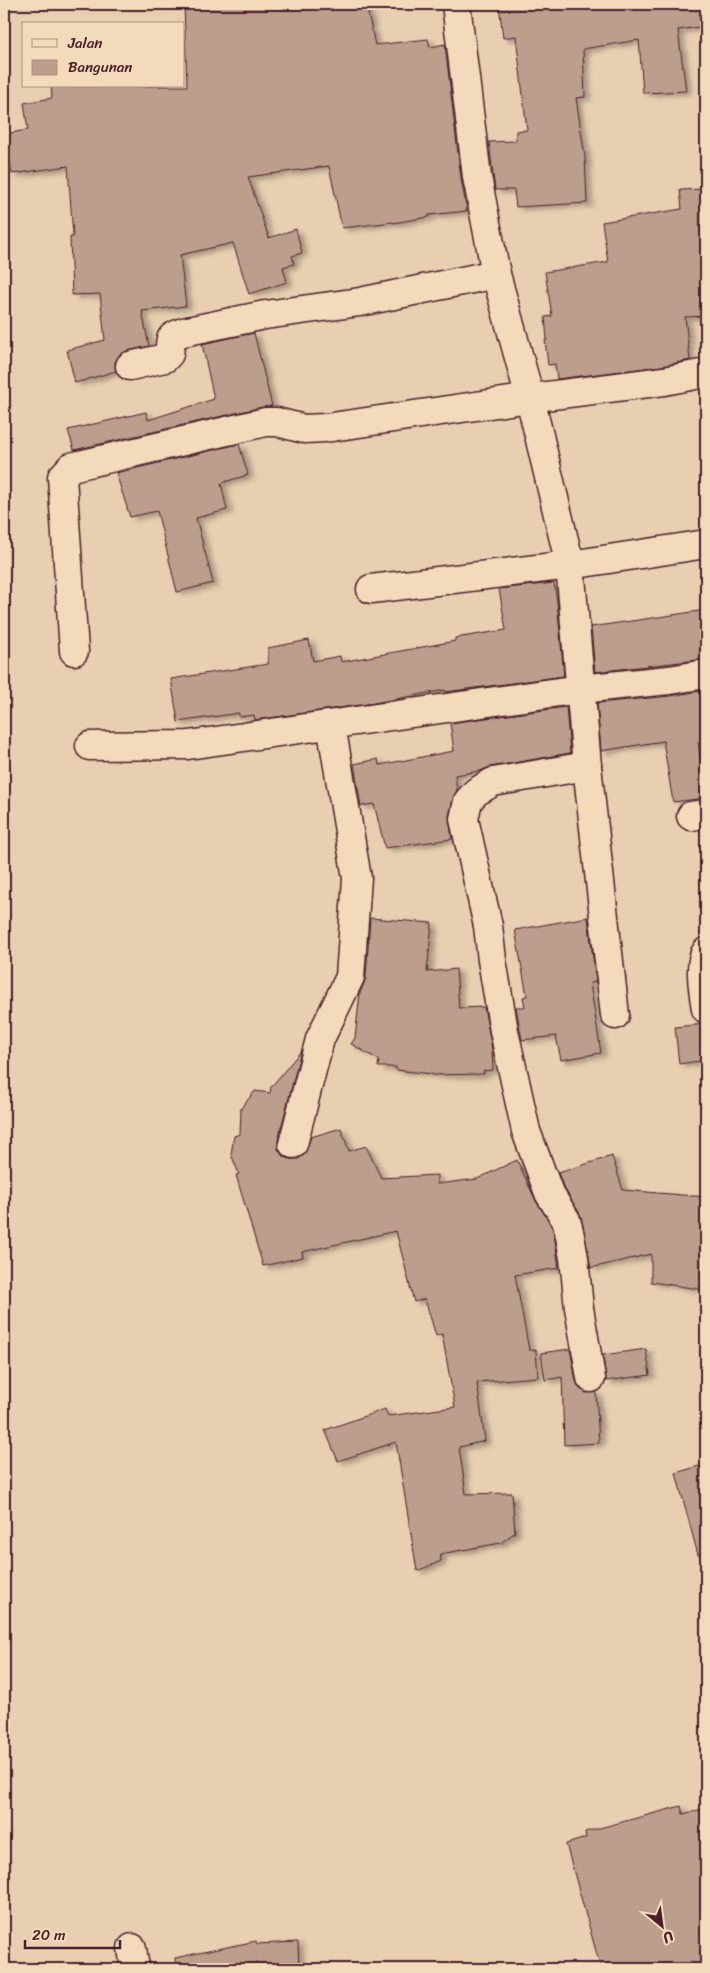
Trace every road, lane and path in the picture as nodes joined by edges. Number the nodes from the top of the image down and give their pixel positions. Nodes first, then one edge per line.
1 (456, 4) edge
2 (496, 274) junction
3 (130, 366) dead end
4 (706, 373) edge
5 (530, 398) junction
6 (706, 544) edge
7 (570, 565) junction
8 (371, 589) dead end
9 (74, 651) dead end
10 (706, 674) edge
11 (580, 690) junction
12 (331, 725) junction
13 (90, 746) dead end
14 (587, 766) junction
15 (706, 952) edge
16 (706, 1009) edge
17 (615, 1015) dead end
18 (293, 1144) dead end
19 (591, 1378) dead end

1 - 2 street
2 - 3 street
2 - 5 street
4 - 5 street
5 - 7 street
5 - 9 street
6 - 7 street
7 - 8 street
7 - 11 street
10 - 11 street
11 - 12 street
11 - 14 street
12 - 13 street
12 - 18 street
14 - 17 street
14 - 19 street
15 - 16 street

